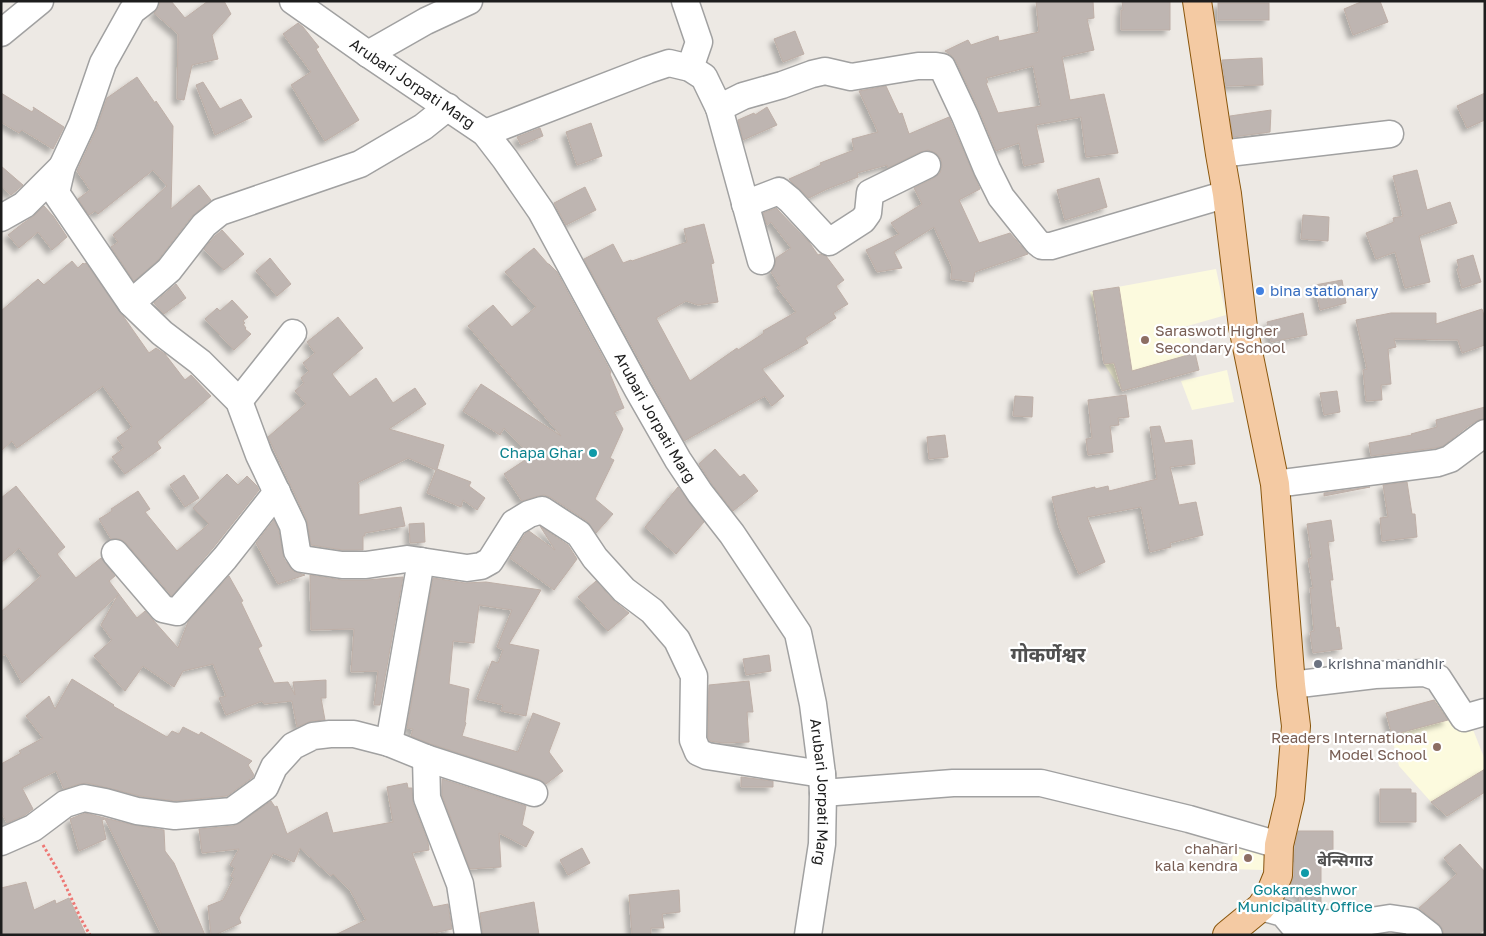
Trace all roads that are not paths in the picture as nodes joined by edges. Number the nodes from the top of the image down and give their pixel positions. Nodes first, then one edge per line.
1 (40, 1) edge
2 (145, 1) edge
3 (293, 1) edge
4 (469, 1) edge
5 (685, 1) edge
6 (1197, 1) edge
7 (1, 33) edge
8 (368, 54) junction
9 (690, 68) junction
10 (448, 107) junction
11 (720, 108) junction
12 (486, 133) junction
13 (1390, 134) dead end
14 (1220, 154) junction
15 (927, 165) dead end
16 (62, 167) junction
17 (1227, 194) junction
18 (745, 204) junction
19 (1, 218) edge
20 (760, 261) dead end
21 (130, 302) junction
22 (293, 332) dead end
23 (239, 400) junction
24 (1485, 433) edge
25 (1275, 484) junction
26 (277, 492) junction
27 (116, 552) dead end
28 (421, 561) junction
29 (1291, 685) junction
30 (1485, 712) edge
31 (388, 743) junction
32 (426, 758) junction
33 (822, 783) junction
34 (534, 794) dead end
35 (1, 842) edge
36 (1279, 845) junction
37 (1261, 907) junction
38 (468, 935) edge
39 (808, 935) edge
40 (1227, 935) edge
41 (1430, 935) edge

1 - 7 street
2 - 16 street
3 - 8 street, Arubari Jorpati Marg
4 - 8 street
5 - 9 street
6 - 14 main road
8 - 10 street, Arubari Jorpati Marg
9 - 11 street
9 - 12 street
10 - 12 street, Arubari Jorpati Marg
10 - 21 street
11 - 17 street
11 - 18 street
12 - 33 street, Arubari Jorpati Marg
13 - 14 street
14 - 17 main road
15 - 18 street
16 - 19 street
16 - 21 street
17 - 25 main road
18 - 20 street
21 - 23 street
22 - 23 street
23 - 26 street
24 - 25 street
25 - 29 main road
26 - 27 street
26 - 28 street
28 - 31 street
28 - 33 street
29 - 30 street
29 - 36 main road
31 - 32 street
31 - 35 street
32 - 34 street
32 - 38 street
33 - 36 street
33 - 39 street, Arubari Jorpati Marg
36 - 37 main road
37 - 40 main road
37 - 41 street

